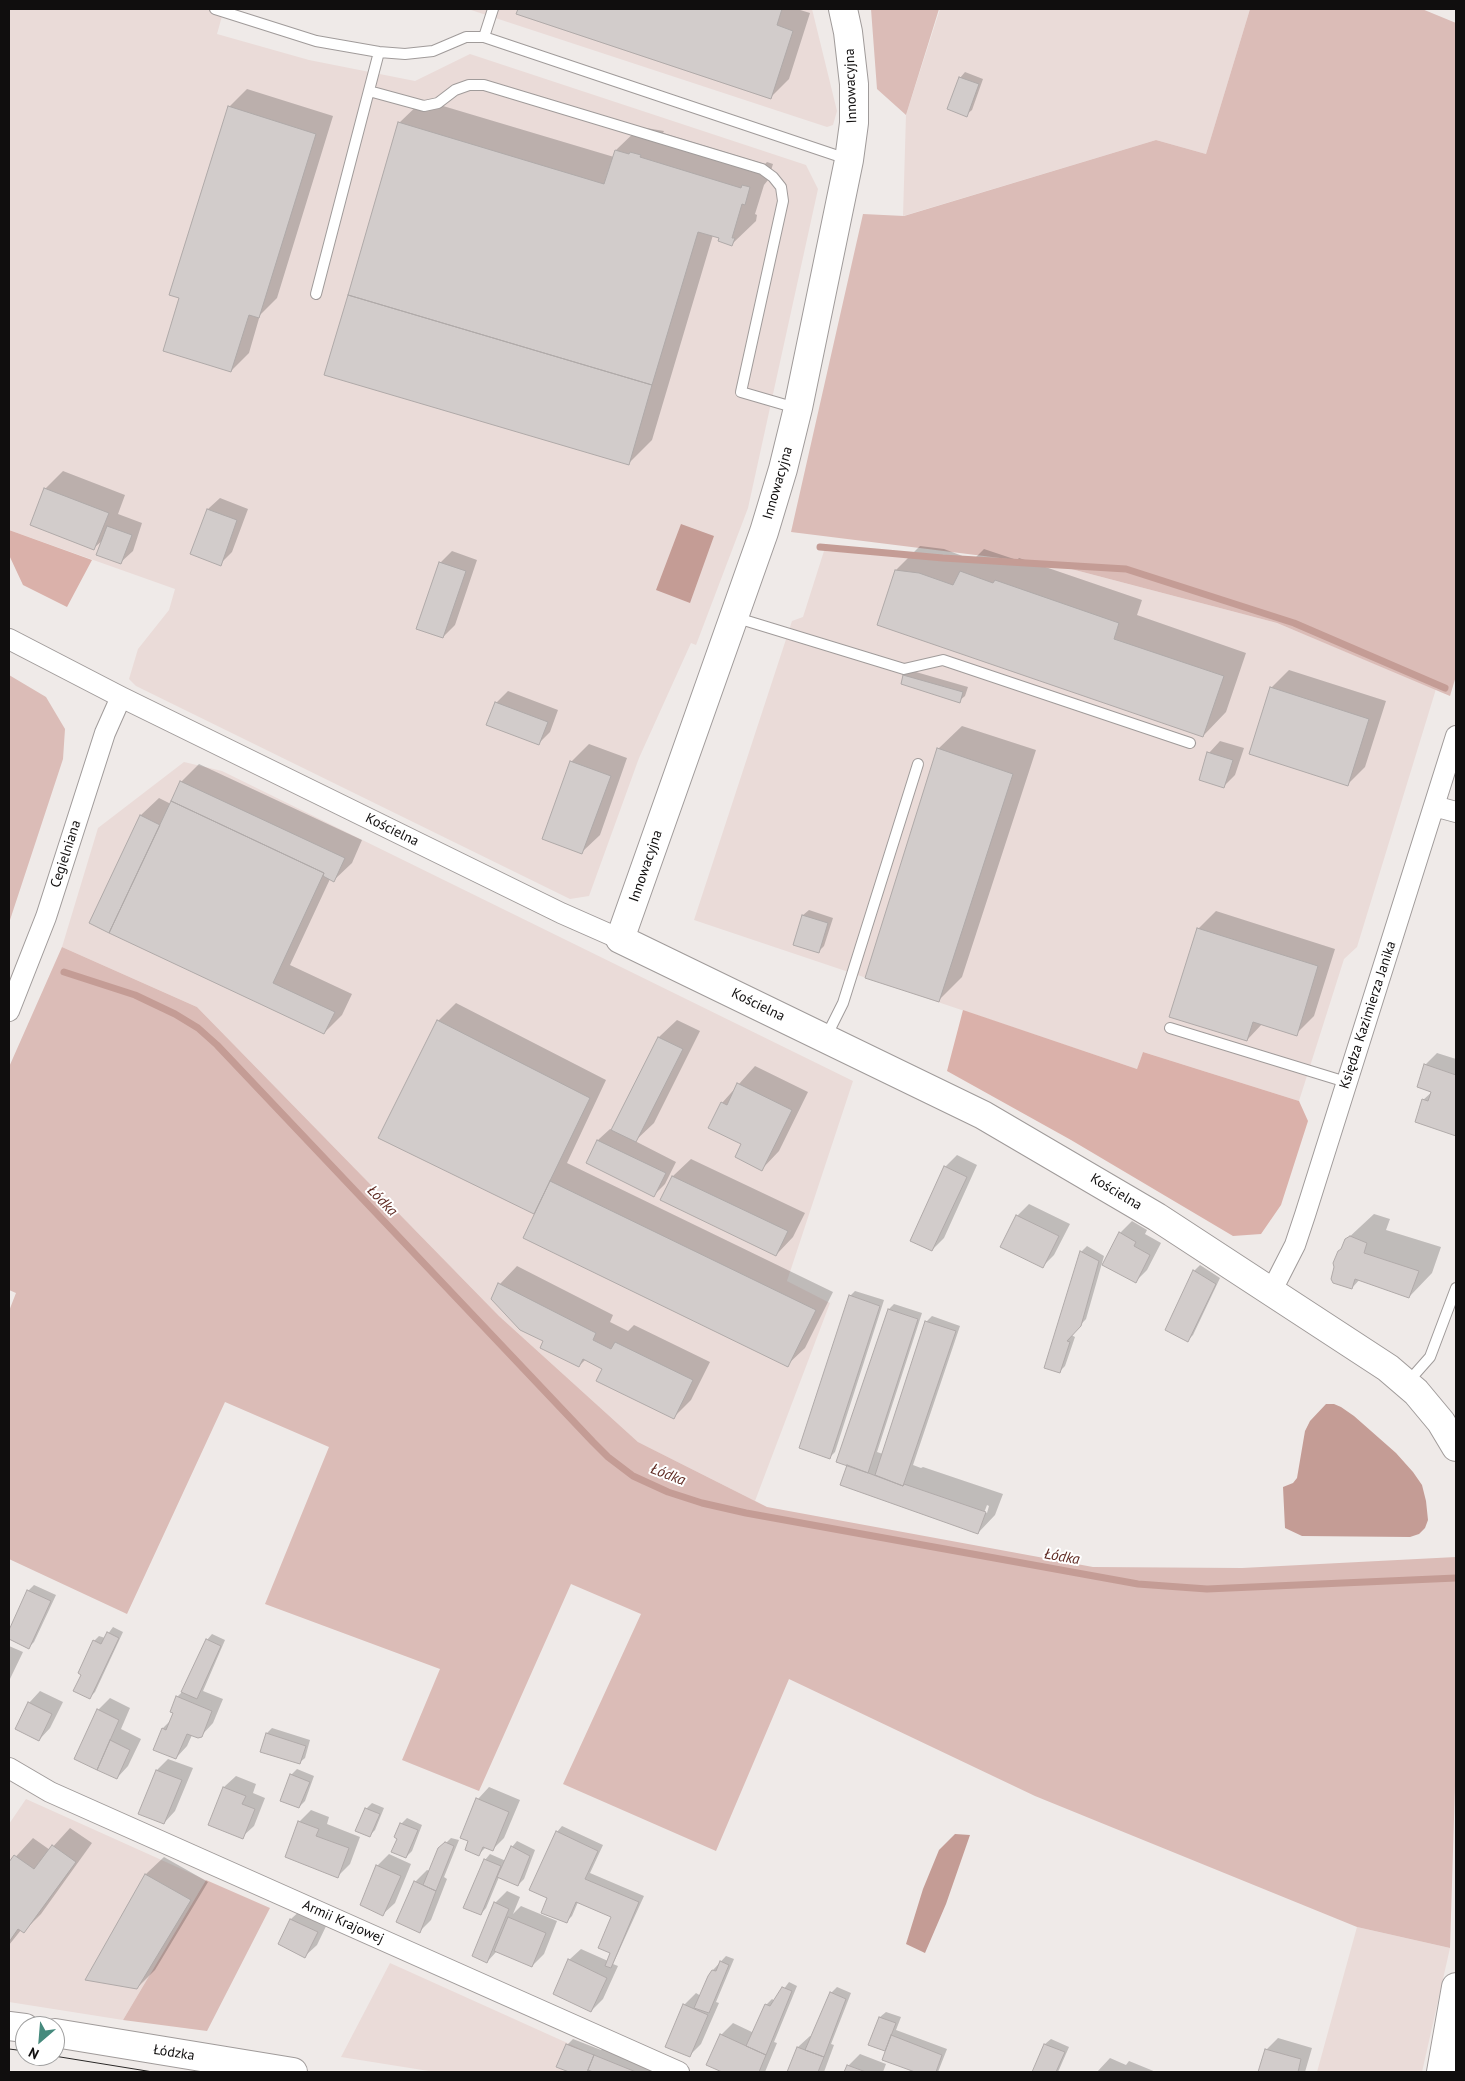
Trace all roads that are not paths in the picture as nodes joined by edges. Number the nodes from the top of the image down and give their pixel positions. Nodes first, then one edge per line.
1 (214, 9) edge
2 (843, 9) edge
3 (491, 11) edge
4 (484, 37) junction
5 (379, 52) junction
6 (369, 91) junction
7 (849, 160) junction
8 (316, 294) dead end
9 (798, 408) junction
10 (734, 617) junction
11 (9, 639) edge
12 (121, 697) junction
13 (1456, 736) edge
14 (1190, 743) dead end
15 (918, 764) dead end
16 (1434, 806) junction
17 (1456, 812) edge
18 (620, 939) junction
19 (9, 1011) edge
20 (1170, 1028) dead end
21 (825, 1038) junction
22 (1346, 1082) junction
23 (1456, 1288) edge
24 (1271, 1292) junction
25 (1406, 1384) junction
26 (1454, 1436) edge
27 (9, 1768) edge
28 (1456, 1987) edge
29 (65, 2035) edge
30 (293, 2072) edge
31 (679, 2072) edge
32 (1440, 2072) edge

1 - 5 lane
2 - 7 street, Innowacyjna
3 - 4 lane
4 - 5 lane
4 - 7 lane
5 - 6 lane
6 - 8 lane
6 - 9 lane
7 - 9 street, Innowacyjna
9 - 10 street, Innowacyjna
10 - 14 lane
10 - 18 street, Innowacyjna
11 - 12 street, Kościelna
12 - 18 street, Kościelna
12 - 19 street, Cegielniana
13 - 16 street, Księdza Kazimierza Janika
15 - 21 lane
16 - 17 street
16 - 22 street, Księdza Kazimierza Janika
18 - 21 street, Kościelna
20 - 22 lane
21 - 24 street, Kościelna
22 - 24 street, Księdza Kazimierza Janika
23 - 25 lane
24 - 25 street, Kościelna
25 - 26 street, Kościelna
27 - 31 street, Armii Krajowej
28 - 32 street
29 - 30 street, Łódzka

